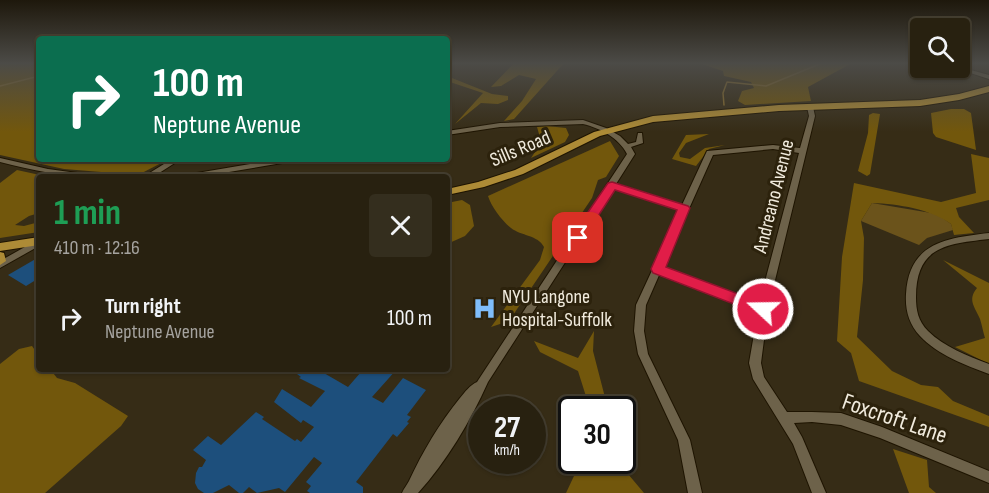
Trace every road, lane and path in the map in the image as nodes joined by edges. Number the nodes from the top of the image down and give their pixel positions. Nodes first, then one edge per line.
1 (989, 89) edge
2 (810, 107) junction
3 (604, 132) junction
4 (450, 133) edge
5 (640, 134) dead end
6 (627, 146) junction
7 (804, 151) junction
8 (0, 160) edge
9 (172, 162) edge
10 (242, 162) edge
11 (275, 162) edge
12 (231, 169) junction
13 (70, 174) edge
14 (152, 174) edge
15 (202, 174) edge
16 (224, 174) edge
17 (612, 185) junction
18 (450, 191) edge
19 (684, 208) junction
20 (989, 236) edge
21 (36, 241) edge
22 (36, 243) edge
23 (0, 247) edge
24 (0, 256) edge
25 (0, 263) edge
26 (658, 269) junction
27 (763, 309) junction
28 (989, 369) edge
29 (784, 418) junction
30 (989, 477) edge
31 (411, 489) edge
32 (696, 493) edge
33 (819, 493) edge

1 - 2 main road, Sills Road
2 - 3 main road, Sills Road
2 - 7 street, Andreano Avenue
3 - 4 street
3 - 6 street
3 - 18 main road, Sills Road
5 - 6 street
6 - 17 street
7 - 19 street
7 - 27 street, Andreano Avenue
8 - 13 street
9 - 14 street
10 - 12 street
11 - 12 street
12 - 15 street
12 - 16 street
17 - 19 street
17 - 31 street
19 - 26 street
20 - 28 street
21 - 23 main road
22 - 25 street
24 - 25 main road
26 - 27 street
26 - 32 street
27 - 29 street, Andreano Avenue
29 - 30 street, Foxcroft Lane
29 - 33 street, Andreano Avenue

